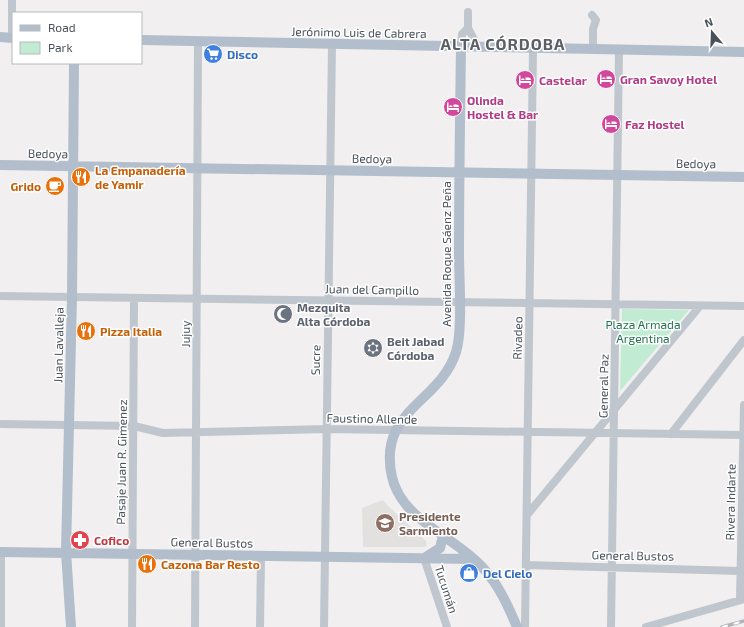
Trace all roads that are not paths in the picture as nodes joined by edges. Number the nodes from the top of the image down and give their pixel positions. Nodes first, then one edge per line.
1 (12, 0) edge
2 (468, 12) dead end
3 (592, 15) dead end
4 (468, 28) junction
5 (0, 37) edge
6 (12, 38) edge
7 (142, 40) edge
8 (198, 42) junction
9 (332, 45) junction
10 (478, 47) junction
11 (461, 48) junction
12 (533, 48) junction
13 (593, 49) junction
14 (619, 50) junction
15 (744, 52) edge
16 (74, 64) edge
17 (0, 165) edge
18 (73, 166) junction
19 (197, 168) junction
20 (329, 170) junction
21 (459, 172) junction
22 (531, 174) junction
23 (618, 175) junction
24 (744, 177) edge
25 (0, 296) edge
26 (72, 297) junction
27 (134, 298) junction
28 (197, 299) junction
29 (328, 300) junction
30 (459, 302) junction
31 (529, 303) junction
32 (616, 304) junction
33 (700, 306) junction
34 (744, 306) edge
35 (744, 340) edge
36 (744, 405) edge
37 (614, 409) junction
38 (0, 424) edge
39 (69, 425) junction
40 (134, 426) junction
41 (326, 429) junction
42 (395, 430) junction
43 (196, 432) junction
44 (528, 432) junction
45 (595, 433) junction
46 (614, 433) junction
47 (671, 434) junction
48 (744, 435) edge
49 (527, 516) junction
50 (443, 536) junction
51 (1, 552) edge
52 (66, 552) junction
53 (132, 554) junction
54 (195, 555) junction
55 (261, 556) junction
56 (324, 557) junction
57 (424, 558) junction
58 (474, 559) junction
59 (526, 565) junction
60 (612, 567) junction
61 (740, 570) junction
62 (742, 599) edge
63 (525, 601) junction
64 (509, 608) junction
65 (1, 627) edge
66 (71, 627) edge
67 (132, 627) edge
68 (195, 627) edge
69 (260, 627) edge
70 (324, 627) edge
71 (447, 627) edge
72 (518, 627) edge
73 (525, 627) edge
74 (611, 627) edge
75 (646, 627) edge

1 - 6 street
2 - 4 street
3 - 13 street
4 - 10 street
4 - 11 street
5 - 6 main road
7 - 8 main road, Jerónimo Luis de Cabrera
8 - 9 main road, Jerónimo Luis de Cabrera
8 - 19 street, Jujuy
9 - 11 main road, Jerónimo Luis de Cabrera
9 - 20 street, Sucre
10 - 11 main road, Jerónimo Luis de Cabrera
10 - 12 main road, Jerónimo Luis de Cabrera
11 - 21 main road, Avenida Roque Sáenz Peña
12 - 13 main road, Jerónimo Luis de Cabrera
12 - 22 street, Rivadeo
13 - 14 main road, Jerónimo Luis de Cabrera
14 - 15 main road, Jerónimo Luis de Cabrera
14 - 23 street, General Paz
16 - 18 main road, Juan Lavalleja
17 - 18 main road, Bedoya
18 - 19 main road, Bedoya
18 - 26 main road, Juan Lavalleja
19 - 20 main road, Bedoya
19 - 28 street, Jujuy
20 - 21 main road, Bedoya
20 - 29 street, Sucre
21 - 22 main road, Bedoya
21 - 30 main road, Avenida Roque Sáenz Peña
22 - 23 main road, Bedoya
22 - 31 street, Rivadeo
23 - 24 main road, Bedoya
23 - 32 street, General Paz
25 - 26 street, Juan del Campillo
26 - 27 street, Juan del Campillo
26 - 39 main road, Juan Lavalleja
27 - 28 street, Juan del Campillo
27 - 40 street, Pasaje Juan R. Gimenez
28 - 29 street, Juan del Campillo
28 - 43 street, Jujuy
29 - 30 street, Juan del Campillo
29 - 41 street, Sucre
30 - 31 street, Juan del Campillo
30 - 42 main road, Avenida Roque Sáenz Peña
31 - 32 street, Juan del Campillo
31 - 44 street, Rivadeo
32 - 33 street, Juan del Campillo
32 - 37 street, General Paz
33 - 34 street, Juan del Campillo
33 - 37 street
35 - 47 street
36 - 48 street, Rivera Indarte
37 - 45 street
37 - 46 street, General Paz
38 - 39 street, Faustino Allende
39 - 40 street, Faustino Allende
39 - 52 main road, Juan Lavalleja
40 - 43 street, Faustino Allende
40 - 53 street, Pasaje Juan R. Gimenez
41 - 42 street, Faustino Allende
41 - 43 street, Faustino Allende
41 - 56 street, Sucre
42 - 44 street, Faustino Allende
42 - 50 main road, Avenida Roque Sáenz Peña
43 - 54 street, Jujuy
44 - 45 street, Faustino Allende
44 - 49 street, Rivadeo
45 - 46 street, Faustino Allende
45 - 49 street
46 - 47 street, Faustino Allende
46 - 60 street, General Paz
47 - 48 street, Faustino Allende
48 - 61 street, Rivera Indarte
49 - 59 street, Rivadeo
50 - 57 main road
50 - 58 main road, Avenida Roque Sáenz Peña
51 - 52 main road, General Bustos
51 - 65 street
52 - 53 main road, General Bustos
52 - 66 main road, Juan Lavalleja
53 - 54 main road, General Bustos
53 - 67 street, Pasaje Juan R. Gimenez
54 - 55 main road, General Bustos
54 - 68 street, Jujuy
55 - 56 main road, General Bustos
55 - 69 street
56 - 57 main road, General Bustos
56 - 70 street, Sucre
57 - 58 main road, General Bustos
57 - 71 street, Tucumán
58 - 64 main road, Avenida Roque Sáenz Peña
59 - 60 street, General Bustos
59 - 63 street, Rivadeo
60 - 61 street, General Bustos
60 - 74 street, General Paz
61 - 62 street, Rivera Indarte
62 - 75 street
63 - 64 street
63 - 73 street, Rivadeo
64 - 72 main road, Avenida Roque Sáenz Peña

